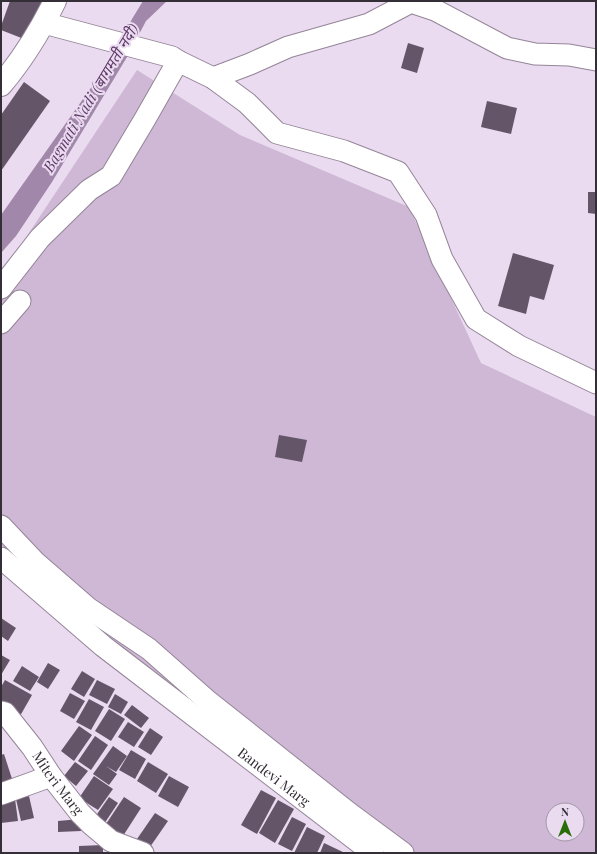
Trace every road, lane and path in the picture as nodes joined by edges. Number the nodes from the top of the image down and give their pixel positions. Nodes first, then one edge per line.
1 (55, 1) edge
2 (411, 2) edge
3 (44, 23) junction
4 (175, 59) junction
5 (596, 60) edge
6 (213, 78) junction
7 (1, 85) edge
8 (1, 288) edge
9 (20, 301) dead end
10 (1, 323) edge
11 (596, 383) edge
12 (1, 526) edge
13 (1, 558) edge
14 (1, 712) edge
15 (51, 776) junction
16 (1, 794) edge
17 (112, 847) edge
18 (143, 853) edge
19 (373, 853) edge
20 (403, 853) edge

1 - 3 main road
2 - 5 street
2 - 6 street
3 - 4 street
3 - 7 main road
4 - 6 street
4 - 8 street
6 - 11 street
9 - 10 street
12 - 20 street
13 - 19 street, Bandevi Marg
14 - 15 street, Miteri Marg
15 - 16 street
15 - 17 street, Miteri Marg
17 - 18 street, Miteri Marg

